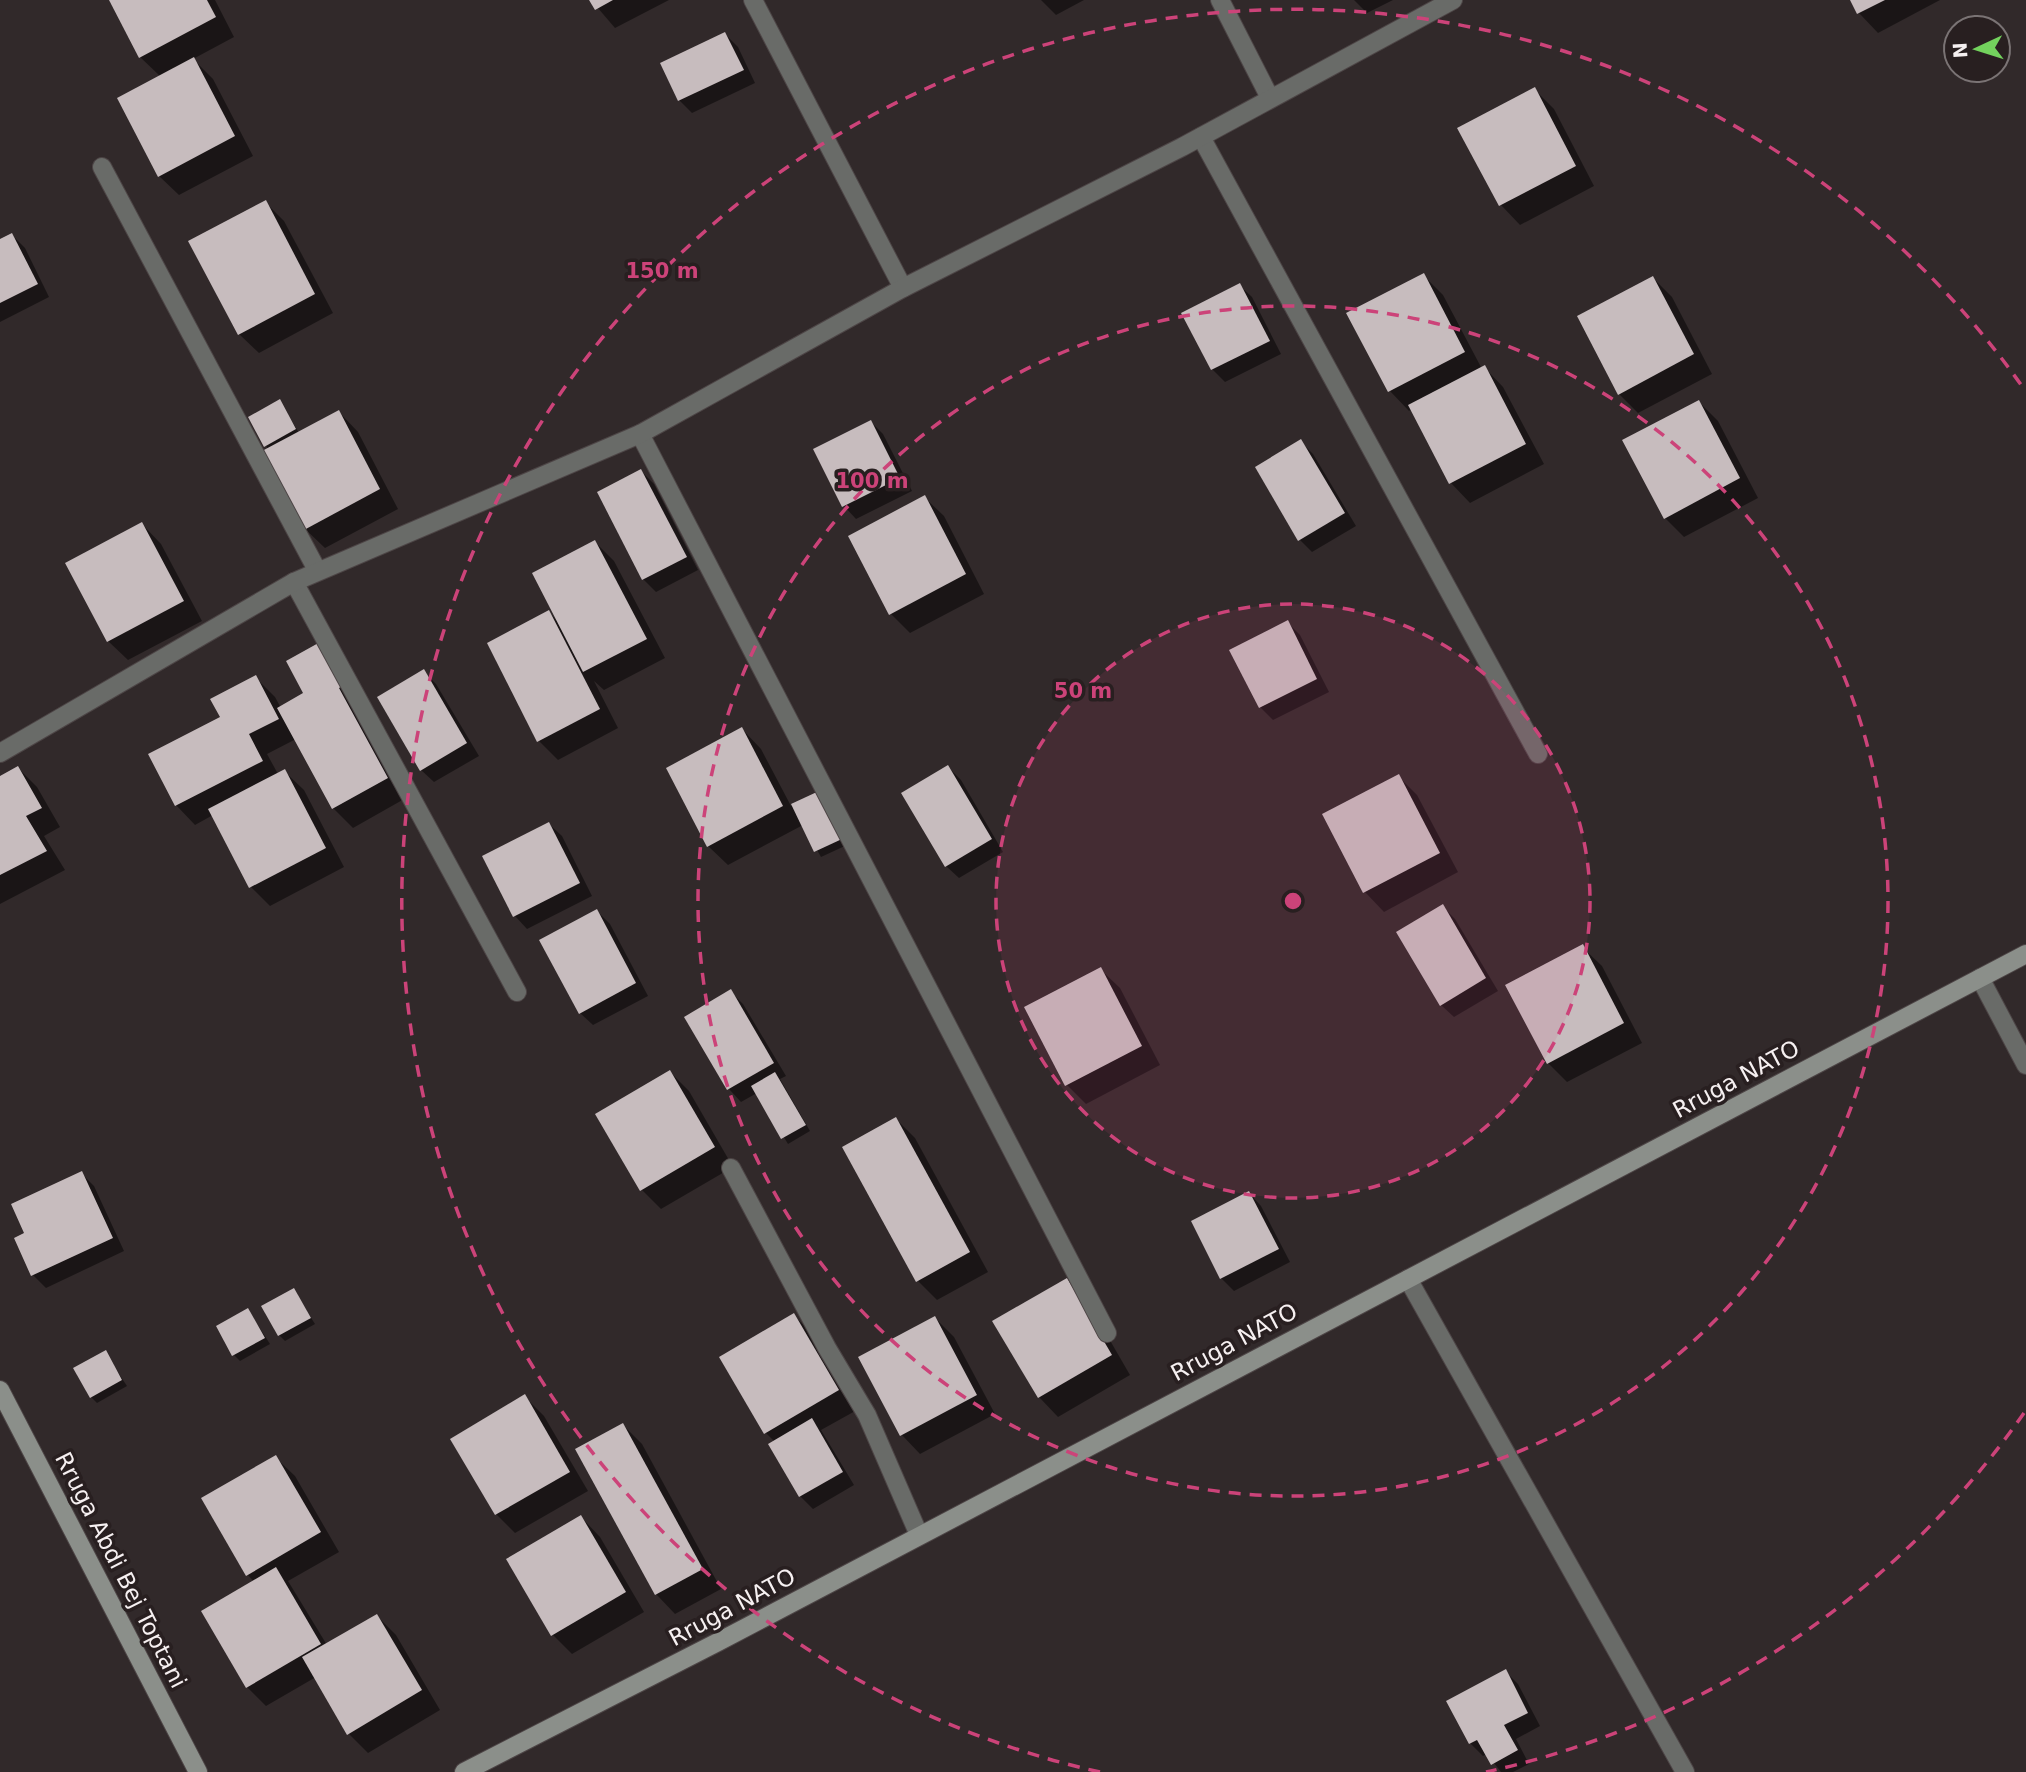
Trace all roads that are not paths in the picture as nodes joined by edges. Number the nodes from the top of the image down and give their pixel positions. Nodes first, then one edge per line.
1 (753, 0) edge
2 (1220, 0) edge
3 (1453, 0) edge
4 (1270, 98) junction
5 (1201, 136) junction
6 (102, 167) dead end
7 (903, 288) junction
8 (640, 434) junction
9 (317, 570) junction
10 (294, 582) junction
11 (0, 753) edge
12 (1538, 754) dead end
13 (2026, 954) edge
14 (1980, 978) junction
15 (517, 992) dead end
16 (2026, 1065) edge
17 (731, 1168) dead end
18 (1408, 1279) junction
19 (1107, 1333) dead end
20 (0, 1390) edge
21 (919, 1535) junction
22 (198, 1772) edge
23 (464, 1772) edge
24 (1685, 1772) edge

1 - 7 street
2 - 4 street
3 - 4 street
4 - 5 street
5 - 7 street
5 - 12 street
6 - 9 street
7 - 8 street
8 - 9 street
8 - 19 street
9 - 10 street
10 - 11 street
10 - 15 street
13 - 14 main road, Rruga NATO
14 - 16 street
14 - 18 main road, Rruga NATO
17 - 21 street
18 - 21 main road, Rruga NATO
18 - 24 street
20 - 22 main road, Rruga Abdi Bej Toptani
21 - 23 main road, Rruga NATO

